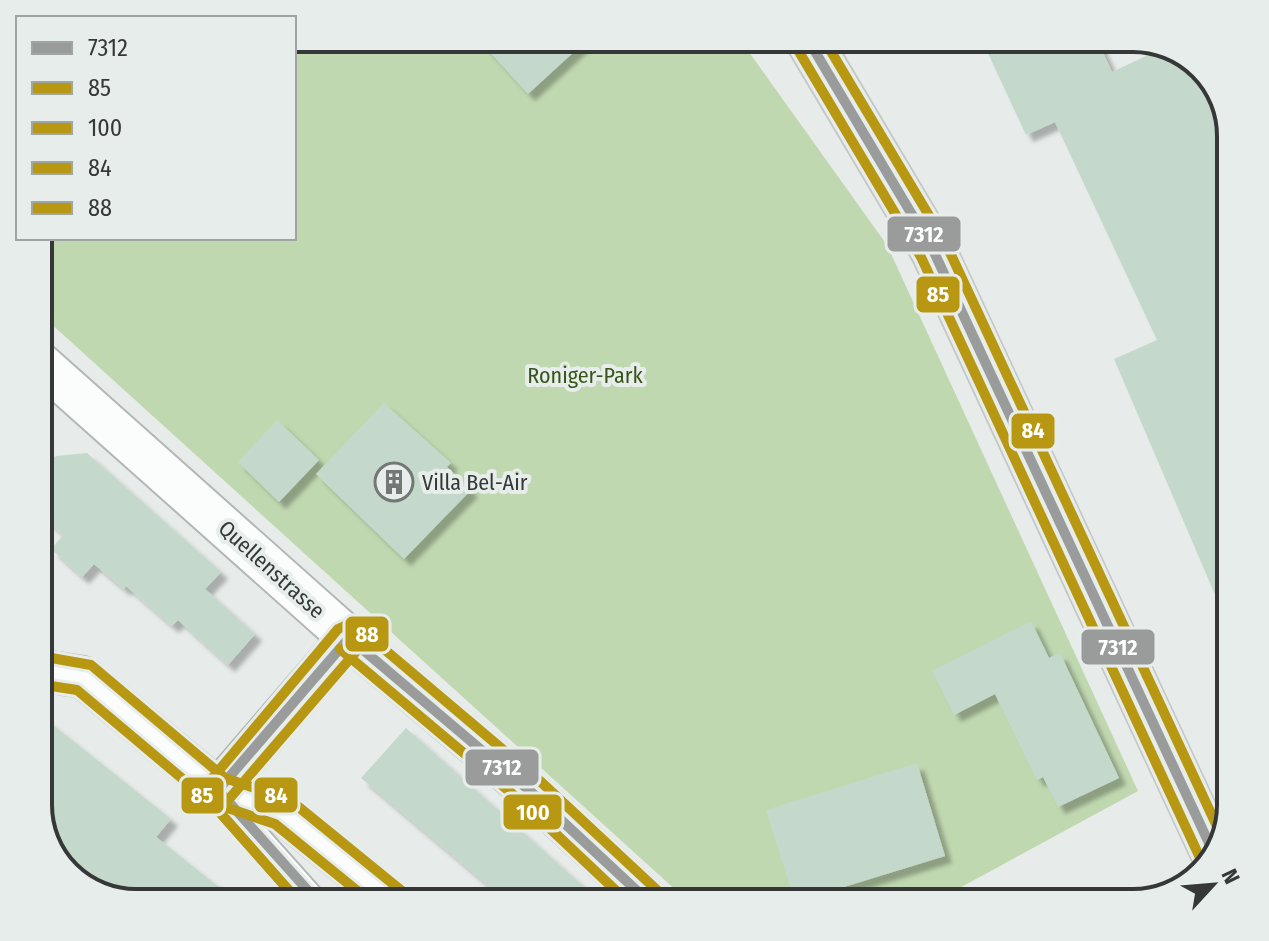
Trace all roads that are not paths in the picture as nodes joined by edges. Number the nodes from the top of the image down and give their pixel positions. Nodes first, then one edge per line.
1 (815, 52) edge
2 (52, 373) edge
3 (349, 638) junction
4 (52, 672) edge
5 (218, 790) junction
6 (1208, 842) edge
7 (306, 889) edge
8 (377, 889) edge
9 (635, 889) edge

1 - 6 main road
2 - 3 street, Quellenstrasse
3 - 5 street
3 - 9 street, Quellenstrasse
4 - 5 street
5 - 7 lane
5 - 8 street

